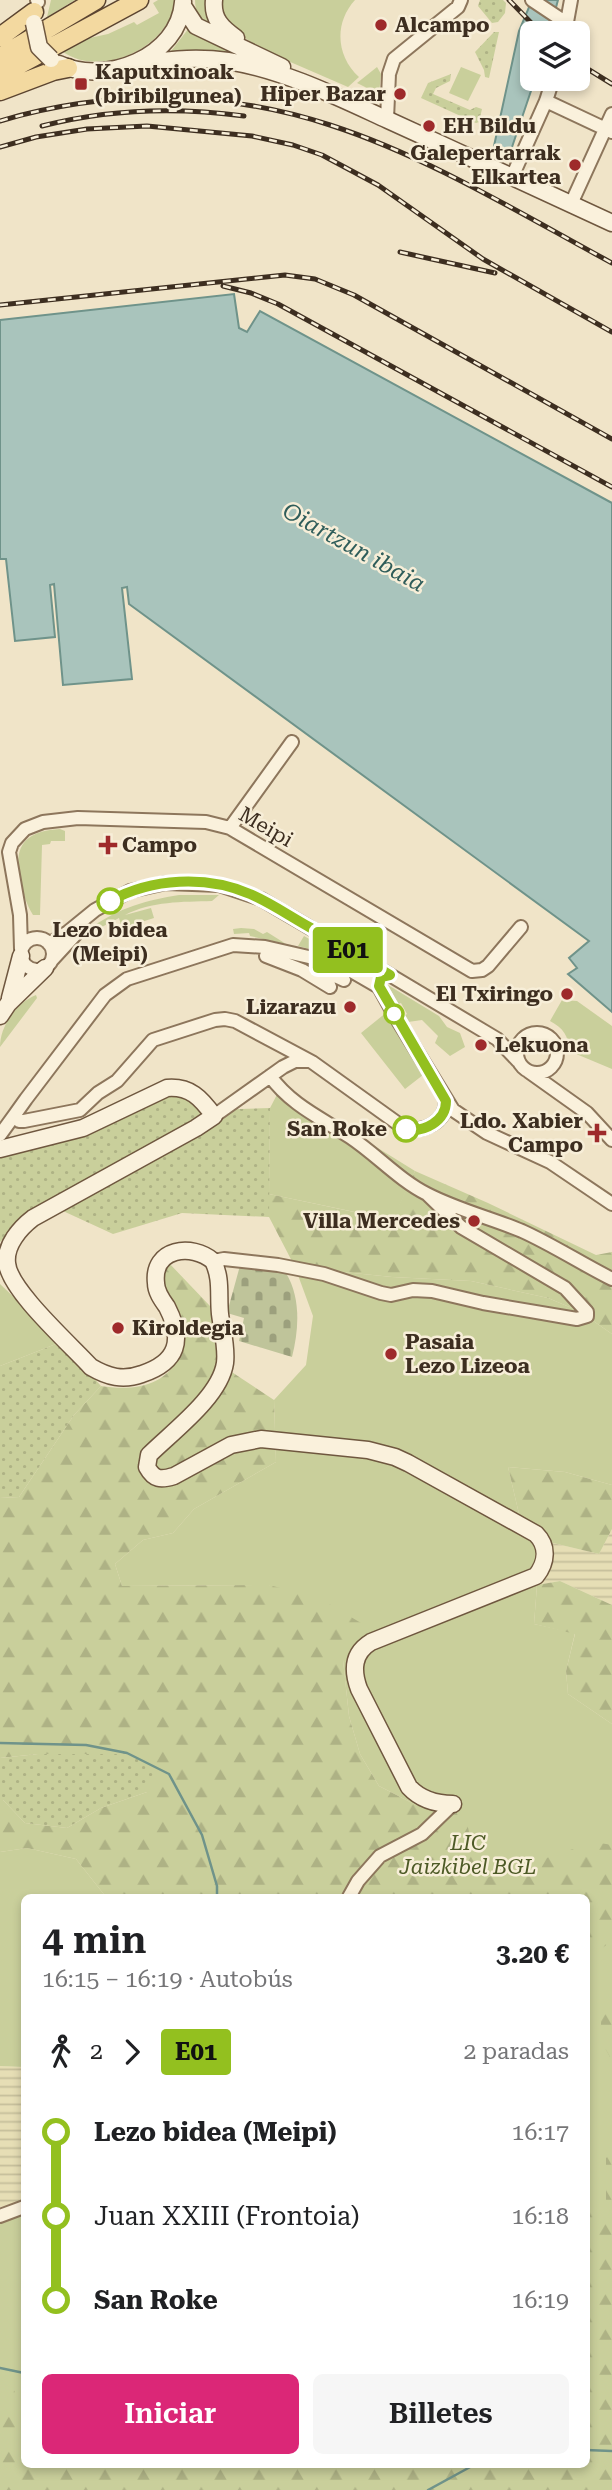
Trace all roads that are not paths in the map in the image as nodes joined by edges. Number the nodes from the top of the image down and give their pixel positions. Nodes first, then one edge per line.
1 (96, 0) edge
2 (139, 0) edge
3 (214, 0) edge
4 (461, 0) edge
5 (532, 0) edge
6 (571, 0) edge
7 (183, 3) edge
8 (36, 7) edge
9 (559, 18) dead end
10 (567, 21) edge
11 (0, 37) edge
12 (0, 57) edge
13 (261, 57) junction
14 (127, 66) junction
15 (68, 68) junction
16 (0, 75) edge
17 (0, 91) edge
18 (550, 91) edge
19 (346, 100) junction
20 (547, 101) junction
21 (612, 114) edge
22 (387, 119) junction
23 (609, 130) edge
24 (512, 177) junction
25 (570, 204) junction
26 (612, 223) edge
27 (292, 742) dead end
28 (230, 828) junction
29 (174, 883) junction
30 (18, 904) junction
31 (521, 927) dead end
32 (43, 941) junction
33 (21, 953) junction
34 (353, 953) junction
35 (266, 956) dead end
36 (48, 964) junction
37 (341, 964) junction
38 (372, 964) junction
39 (320, 965) junction
40 (390, 975) junction
41 (344, 980) dead end
42 (379, 986) junction
43 (4, 1010) edge
44 (497, 1039) junction
45 (522, 1040) junction
46 (518, 1060) junction
47 (312, 1062) junction
48 (528, 1071) junction
49 (270, 1076) junction
50 (446, 1101) junction
51 (17, 1116) junction
52 (214, 1116) junction
53 (0, 1135) edge
54 (612, 1140) edge
55 (0, 1149) edge
56 (427, 1194) junction
57 (612, 1204) edge
58 (213, 1261) junction
59 (612, 1279) edge
60 (453, 1804) joint
61 (351, 1894) edge
62 (21, 2208) edge
63 (0, 2216) edge

1 - 12 main road
2 - 16 main road
3 - 13 street
4 - 22 street
5 - 9 street
6 - 10 street
7 - 13 street
7 - 14 street
8 - 11 main road
8 - 15 street, bridge
13 - 19 street
14 - 15 street
14 - 19 street
15 - 17 main road
18 - 20 street
19 - 22 street
20 - 23 street
20 - 24 street
21 - 23 street
22 - 24 street
23 - 25 street
24 - 25 street
25 - 26 street
27 - 28 street
28 - 30 street, Meipi
28 - 31 street, Meipi
29 - 32 street
29 - 34 street
29 - 36 street
30 - 32 street, Meipi
30 - 33 street, Meipi
32 - 33 street
32 - 36 street
33 - 36 street
33 - 43 street
34 - 37 street
34 - 38 street
35 - 39 street
36 - 43 street
37 - 39 street
37 - 42 street
38 - 40 street
38 - 42 street
39 - 41 street
39 - 51 street
40 - 42 street
40 - 44 street
42 - 50 street
44 - 45 street
44 - 46 street
45 - 46 street
45 - 48 street
46 - 48 street
47 - 49 street
47 - 50 street
47 - 51 street
48 - 54 street
49 - 52 street
49 - 56 street
50 - 57 street
51 - 53 street
52 - 55 street
52 - 58 street
56 - 58 street
56 - 59 street
58 - 60 street
60 - 61 street
62 - 63 street

